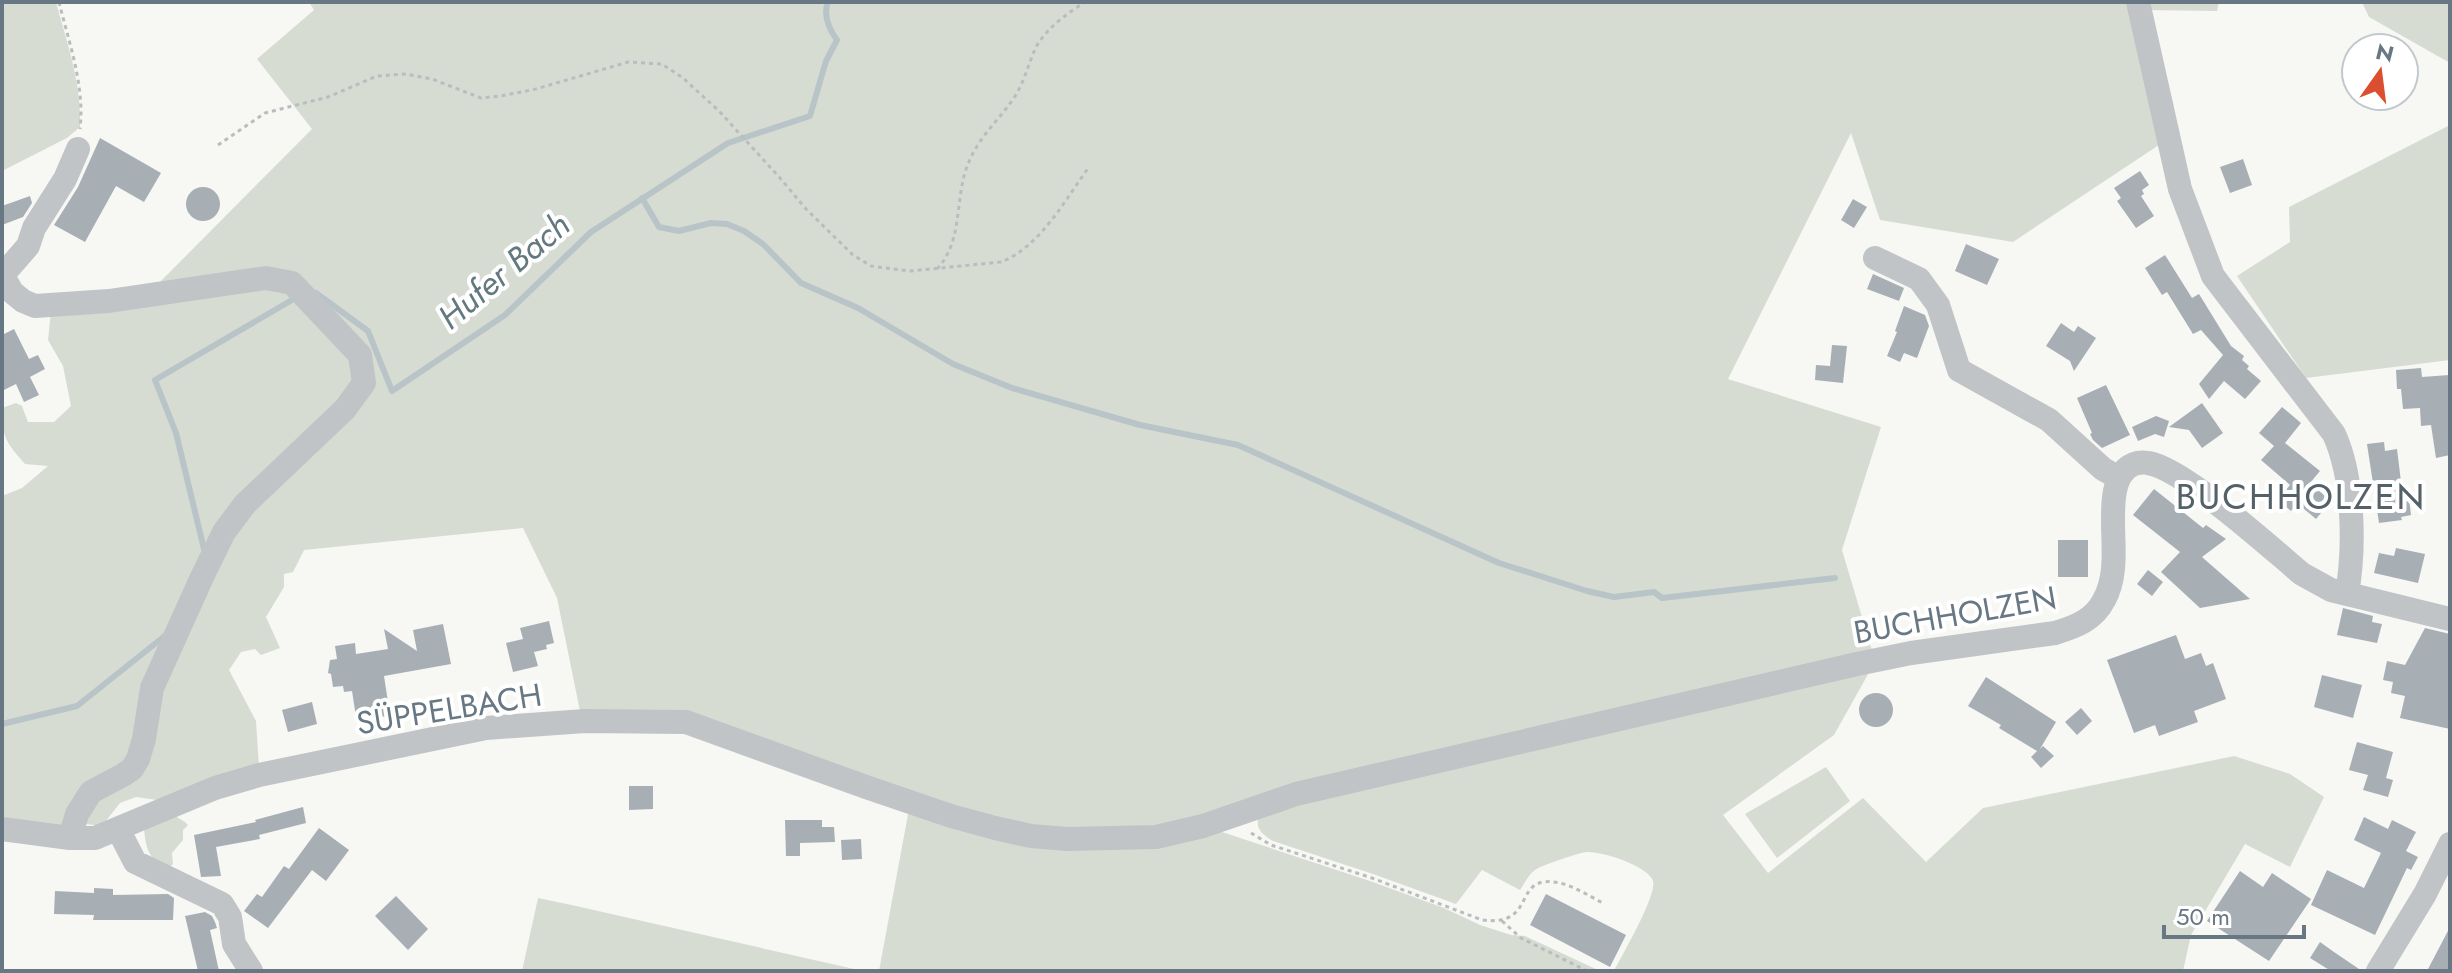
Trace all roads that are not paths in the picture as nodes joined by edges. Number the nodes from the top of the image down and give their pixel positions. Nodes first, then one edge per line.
1 (2138, 2) edge
2 (78, 149) road end
3 (1875, 258) dead end
4 (2, 276) edge
5 (2119, 478) junction
6 (2347, 594) junction
7 (2450, 619) edge
8 (1237, 815) joint
9 (2, 829) edge
10 (118, 829) junction
11 (70, 838) junction
12 (2450, 844) edge
13 (251, 971) edge
14 (2378, 971) edge

1 - 6 street
2 - 4 street
3 - 5 street
4 - 11 street
5 - 6 street
5 - 8 street, BUCHHOLZEN
6 - 7 street
8 - 10 street, SÜPPELBACH
9 - 11 street, SÜPPELBACH
10 - 11 street, SÜPPELBACH
10 - 13 street
12 - 14 street

